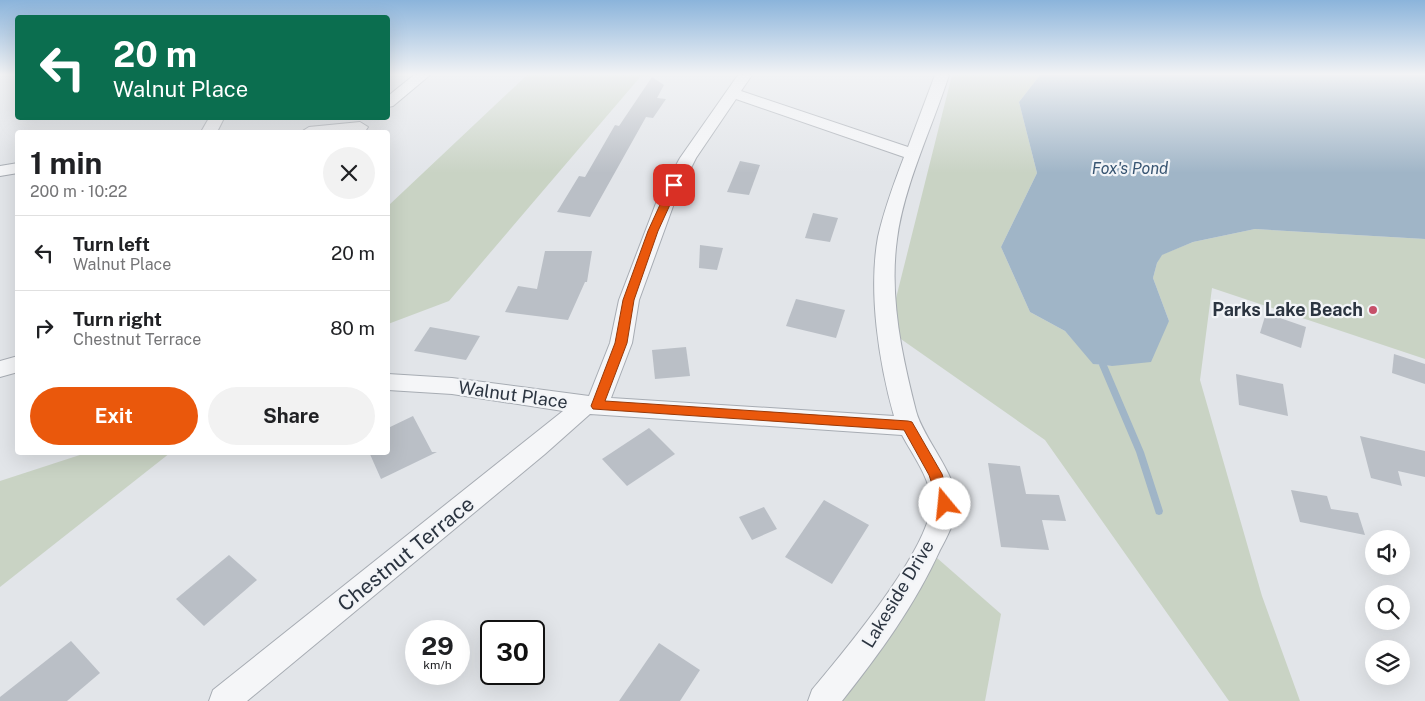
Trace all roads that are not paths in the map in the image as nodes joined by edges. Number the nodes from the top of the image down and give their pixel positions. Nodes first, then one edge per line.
1 (722, 108) edge
2 (778, 108) edge
3 (931, 108) edge
4 (362, 126) edge
5 (327, 130) edge
6 (914, 155) junction
7 (15, 168) edge
8 (0, 171) edge
9 (15, 365) edge
10 (0, 369) edge
11 (390, 382) edge
12 (591, 405) junction
13 (908, 426) junction
14 (224, 701) edge
15 (823, 701) edge

1 - 12 street, Chestnut Terrace
2 - 6 street
3 - 6 street, Lakeside Drive
4 - 5 street
6 - 13 street, Lakeside Drive
7 - 8 street
9 - 10 street
11 - 12 street, Walnut Place
12 - 13 street, Walnut Place
12 - 14 street, Chestnut Terrace
13 - 15 street, Lakeside Drive

